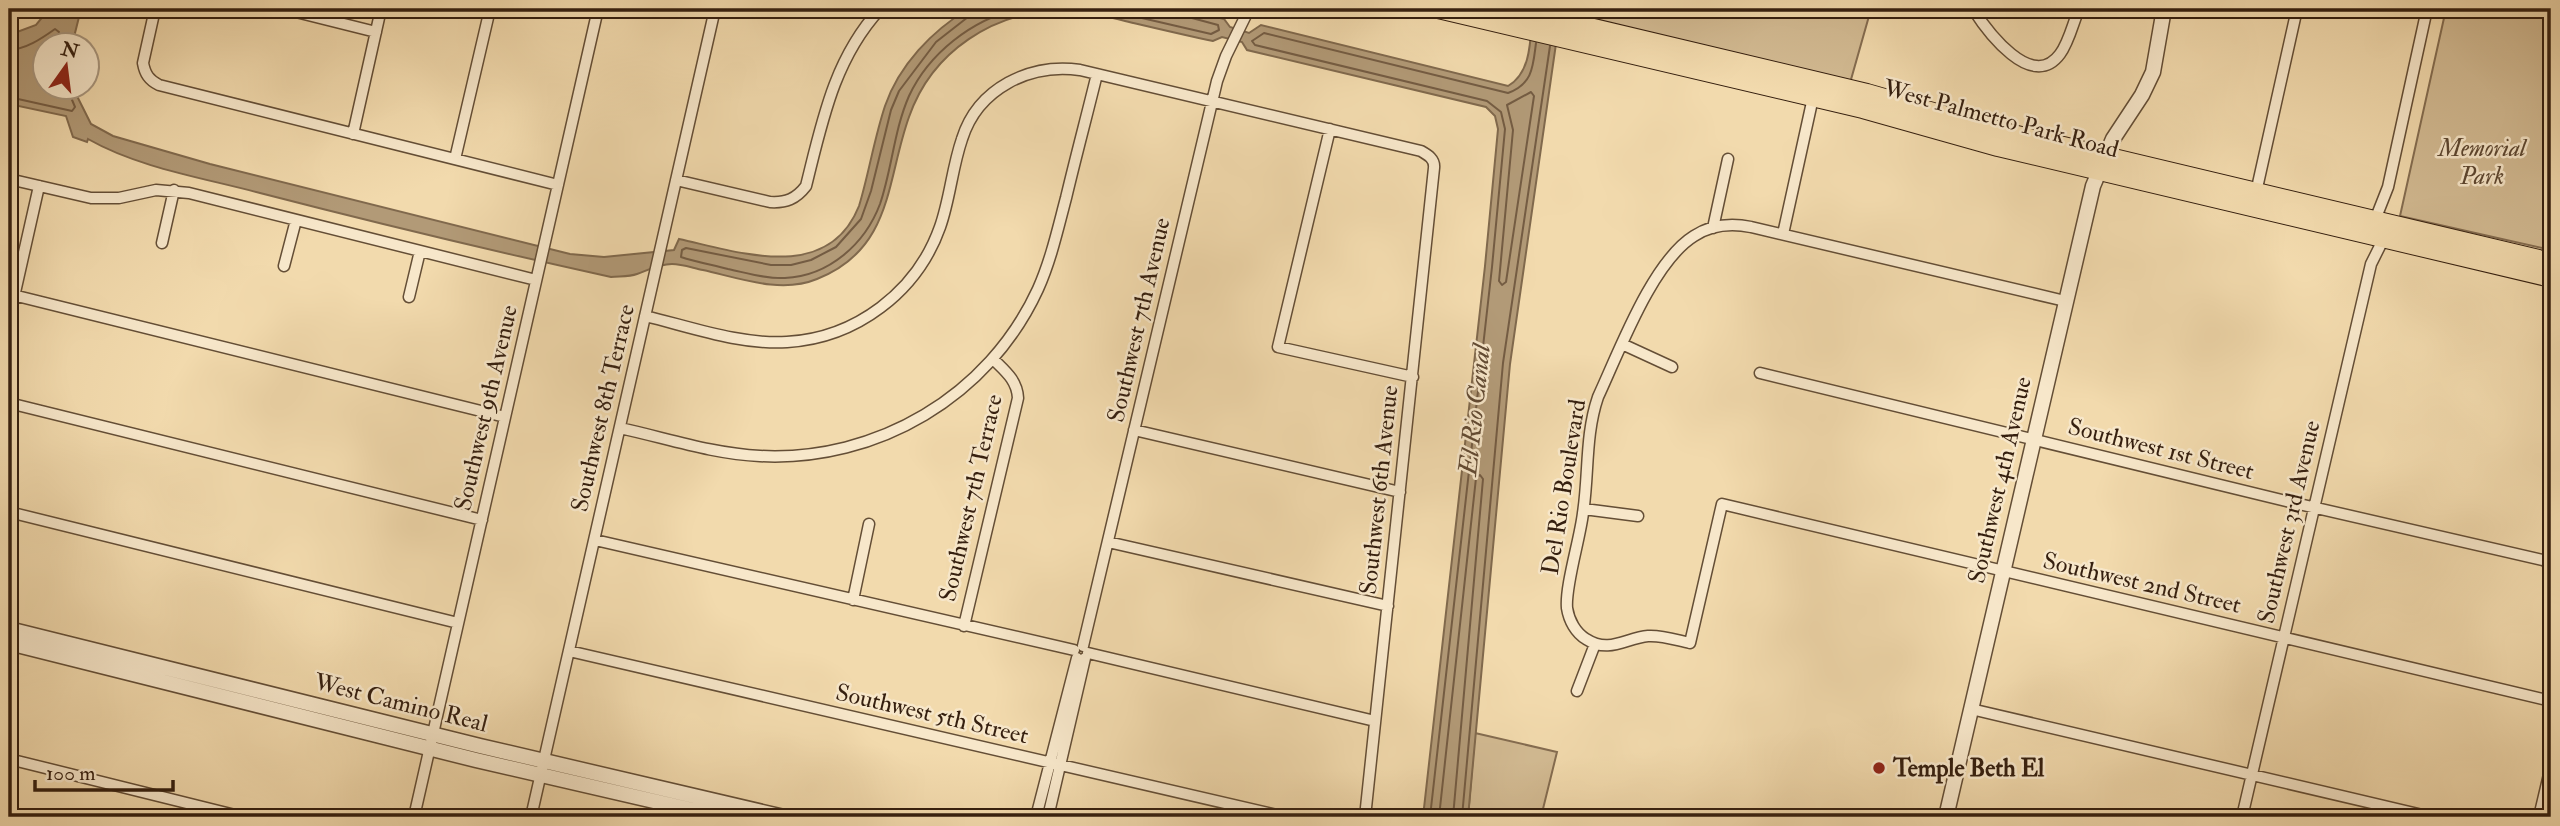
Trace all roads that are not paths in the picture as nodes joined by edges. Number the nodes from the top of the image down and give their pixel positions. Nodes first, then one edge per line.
1 (155, 9) edge
2 (284, 9) edge
3 (381, 9) edge
4 (490, 9) edge
5 (598, 9) edge
6 (715, 9) edge
7 (880, 9) edge
8 (1438, 9) edge
9 (1514, 9) edge
10 (1973, 9) edge
11 (2079, 9) edge
12 (2164, 9) edge
13 (2297, 9) edge
14 (2427, 9) edge
15 (1248, 11) edge
16 (376, 32) junction
17 (1584, 34) junction
18 (1097, 74) junction
19 (1815, 89) junction
20 (1212, 101) junction
21 (1330, 129) junction
22 (353, 134) junction
23 (455, 159) junction
24 (1728, 159) dead end
25 (2103, 163) junction
26 (9, 179) edge
27 (676, 180) junction
28 (558, 185) junction
29 (39, 186) junction
30 (174, 190) junction
31 (2255, 200) junction
32 (296, 220) junction
33 (2375, 220) junction
34 (2337, 227) junction
35 (1713, 228) junction
36 (2414, 229) junction
37 (1783, 234) junction
38 (2384, 238) junction
39 (162, 243) dead end
40 (420, 251) junction
41 (2551, 262) edge
42 (284, 266) dead end
43 (2551, 278) edge
44 (537, 280) junction
45 (12, 294) edge
46 (409, 297) dead end
47 (2064, 301) junction
48 (645, 316) junction
49 (9, 319) edge
50 (1622, 344) junction
51 (993, 359) junction
52 (1672, 367) dead end
53 (1760, 373) dead end
54 (1413, 377) junction
55 (9, 403) edge
56 (505, 416) junction
57 (620, 428) junction
58 (1134, 430) junction
59 (2033, 439) junction
60 (1400, 492) junction
61 (2315, 508) junction
62 (1584, 509) junction
63 (9, 512) edge
64 (1638, 516) dead end
65 (482, 520) junction
66 (869, 524) dead end
67 (595, 540) junction
68 (1108, 542) junction
69 (2551, 562) edge
70 (2003, 571) junction
71 (853, 600) junction
72 (1388, 606) junction
73 (458, 623) junction
74 (964, 626) junction
75 (9, 629) edge
76 (2284, 638) junction
77 (9, 643) edge
78 (1595, 643) junction
79 (569, 651) junction
80 (1081, 653) junction
81 (185, 680) junction
82 (1577, 691) dead end
83 (2551, 701) edge
84 (1971, 709) junction
85 (1376, 721) junction
86 (431, 741) junction
87 (9, 759) edge
88 (1049, 763) junction
89 (1062, 766) junction
90 (2551, 766) edge
91 (542, 768) junction
92 (2252, 775) junction
93 (777, 816) edge
94 (243, 817) edge
95 (414, 817) edge
96 (531, 817) edge
97 (723, 817) edge
98 (1037, 817) edge
99 (1048, 817) edge
100 (1285, 817) edge
101 (1365, 817) edge
102 (1946, 817) edge
103 (2242, 817) edge
104 (2431, 817) edge
105 (2539, 817) edge

1 - 22 street
2 - 16 street
3 - 16 street
4 - 23 street
5 - 28 street, Southwest 9th Avenue
6 - 27 street, Southwest 8th Terrace
7 - 27 street
8 - 17 main road, West Palmetto Park Road
9 - 17 main road, West Palmetto Park Road
10 - 11 street
12 - 25 street, Southwest 4th Avenue
13 - 31 street
14 - 33 street
15 - 20 street, Southwest 7th Avenue
16 - 22 street
17 - 19 main road, West Palmetto Park Road
18 - 20 street
18 - 48 street
18 - 51 street, Southwest 7th Terrace
19 - 25 main road, West Palmetto Park Road
19 - 37 street
20 - 21 street
20 - 58 street, Southwest 7th Avenue
21 - 54 street, Southwest 6th Avenue
21 - 54 street
22 - 23 street
23 - 28 street
24 - 35 street
25 - 31 main road, West Palmetto Park Road
25 - 47 street, Southwest 4th Avenue
26 - 29 street
27 - 48 street, Southwest 8th Terrace
28 - 44 street, Southwest 9th Avenue
29 - 30 street
29 - 45 street
30 - 32 street
30 - 39 street
31 - 33 main road, West Palmetto Park Road
31 - 34 main road, West Palmetto Park Road
32 - 40 street
32 - 42 street
33 - 34 main road
33 - 36 main road, West Palmetto Park Road
34 - 38 main road, West Palmetto Park Road
35 - 37 street, Del Rio Boulevard
35 - 50 street, Del Rio Boulevard
36 - 38 main road
36 - 41 main road, West Palmetto Park Road
37 - 47 street, Del Rio Boulevard
38 - 43 main road, West Palmetto Park Road
38 - 61 street, Southwest 3rd Avenue
40 - 44 street
40 - 46 street
44 - 56 street, Southwest 9th Avenue
45 - 49 street
45 - 56 street
47 - 59 street, Southwest 4th Avenue
48 - 57 street, Southwest 8th Terrace
50 - 52 street
50 - 62 street, Del Rio Boulevard
51 - 57 street
51 - 74 street, Southwest 7th Terrace
53 - 59 street, Southwest 1st Street
54 - 60 street, Southwest 6th Avenue
55 - 65 street
56 - 65 street, Southwest 9th Avenue
57 - 67 street, Southwest 8th Terrace
58 - 60 street
58 - 68 street, Southwest 7th Avenue
59 - 61 street, Southwest 1st Street
59 - 70 street, Southwest 4th Avenue
60 - 72 street, Southwest 6th Avenue
61 - 69 street, Southwest 1st Street
61 - 76 street, Southwest 3rd Avenue
62 - 64 street
62 - 78 street, Del Rio Boulevard
63 - 73 street
65 - 73 street, Southwest 9th Avenue
66 - 71 street
67 - 71 street
67 - 79 street, Southwest 8th Terrace
68 - 72 street
68 - 80 street, Southwest 7th Avenue
70 - 76 street, Southwest 2nd Street
70 - 78 street, Southwest 2nd Street
70 - 84 street, Southwest 4th Avenue
71 - 74 street
72 - 85 street, Southwest 6th Avenue
73 - 86 street, Southwest 9th Avenue
74 - 80 street
75 - 81 street, West Camino Real
76 - 83 street, Southwest 2nd Street
76 - 92 street, Southwest 3rd Avenue
77 - 81 street, West Camino Real
78 - 82 street
79 - 88 street, Southwest 5th Street
79 - 91 street, Southwest 8th Terrace
80 - 85 street
80 - 88 street, Southwest 7th Avenue
80 - 89 street, Southwest 7th Avenue
81 - 86 street, West Camino Real
84 - 92 street
84 - 102 street, Southwest 4th Avenue
85 - 101 street, Southwest 6th Avenue
86 - 91 street, West Camino Real
86 - 95 street, Southwest 9th Avenue
87 - 94 street
88 - 89 street, Southwest 5th Street
88 - 98 street, Southwest 7th Avenue
89 - 99 street, Southwest 7th Avenue
89 - 100 street, Southwest 5th Street
90 - 105 street
91 - 93 street, West Camino Real
91 - 96 street, Southwest 8th Terrace
91 - 97 street, West Camino Real
92 - 103 street, Southwest 3rd Avenue
92 - 104 street

